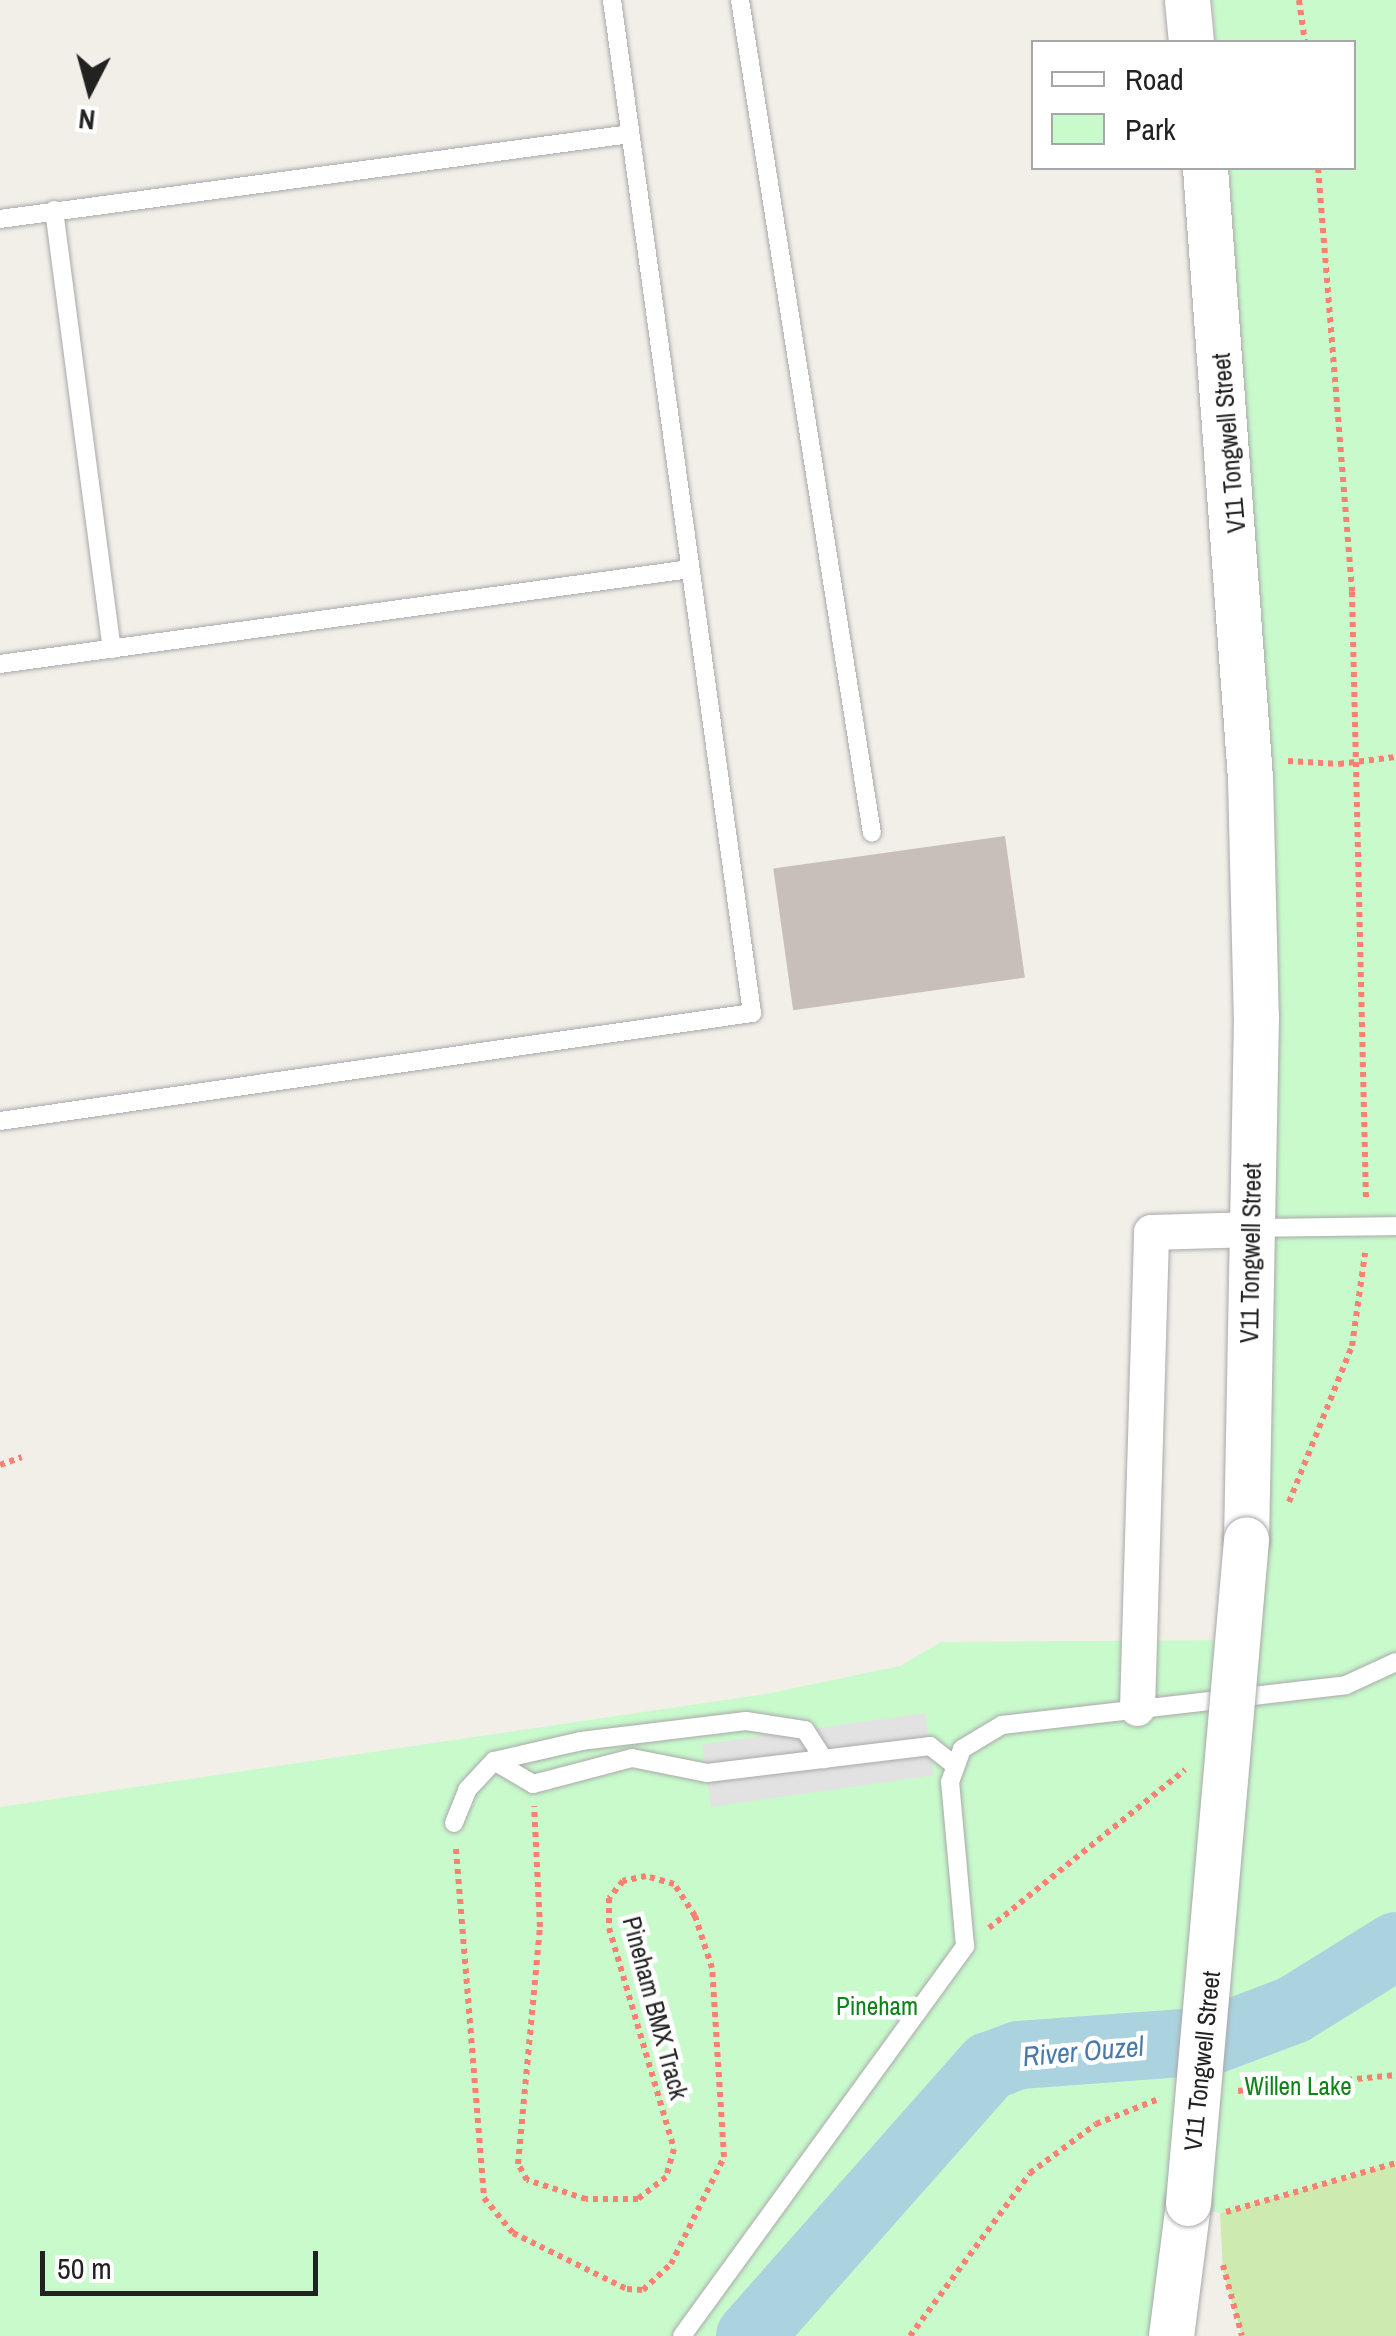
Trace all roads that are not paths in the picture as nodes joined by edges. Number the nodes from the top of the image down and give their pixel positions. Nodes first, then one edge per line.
1 (612, 0) edge
2 (740, 0) edge
3 (1187, 0) edge
4 (1191, 40) edge
5 (630, 134) junction
6 (1205, 170) edge
7 (54, 210) junction
8 (0, 219) edge
9 (690, 569) junction
10 (112, 649) junction
11 (0, 664) edge
12 (872, 832) dead end
13 (0, 1121) edge
14 (1396, 1226) edge
15 (1252, 1228) junction
16 (1396, 1662) edge
17 (1137, 1708) junction
18 (824, 1759) junction
19 (494, 1761) junction
20 (952, 1763) junction
21 (454, 1823) road end
22 (682, 2336) edge
23 (1170, 2336) edge

1 - 5 lane
2 - 12 lane
3 - 4 street
5 - 7 lane
5 - 9 lane
6 - 15 street, V11 Tongwell Street
7 - 8 lane
7 - 10 lane
9 - 10 lane
9 - 13 lane
10 - 11 lane
14 - 15 lane
15 - 17 street
15 - 23 street, V11 Tongwell Street, bridge
16 - 17 lane
17 - 20 lane
18 - 19 lane
18 - 19 lane
18 - 20 lane
19 - 21 lane
20 - 22 lane

